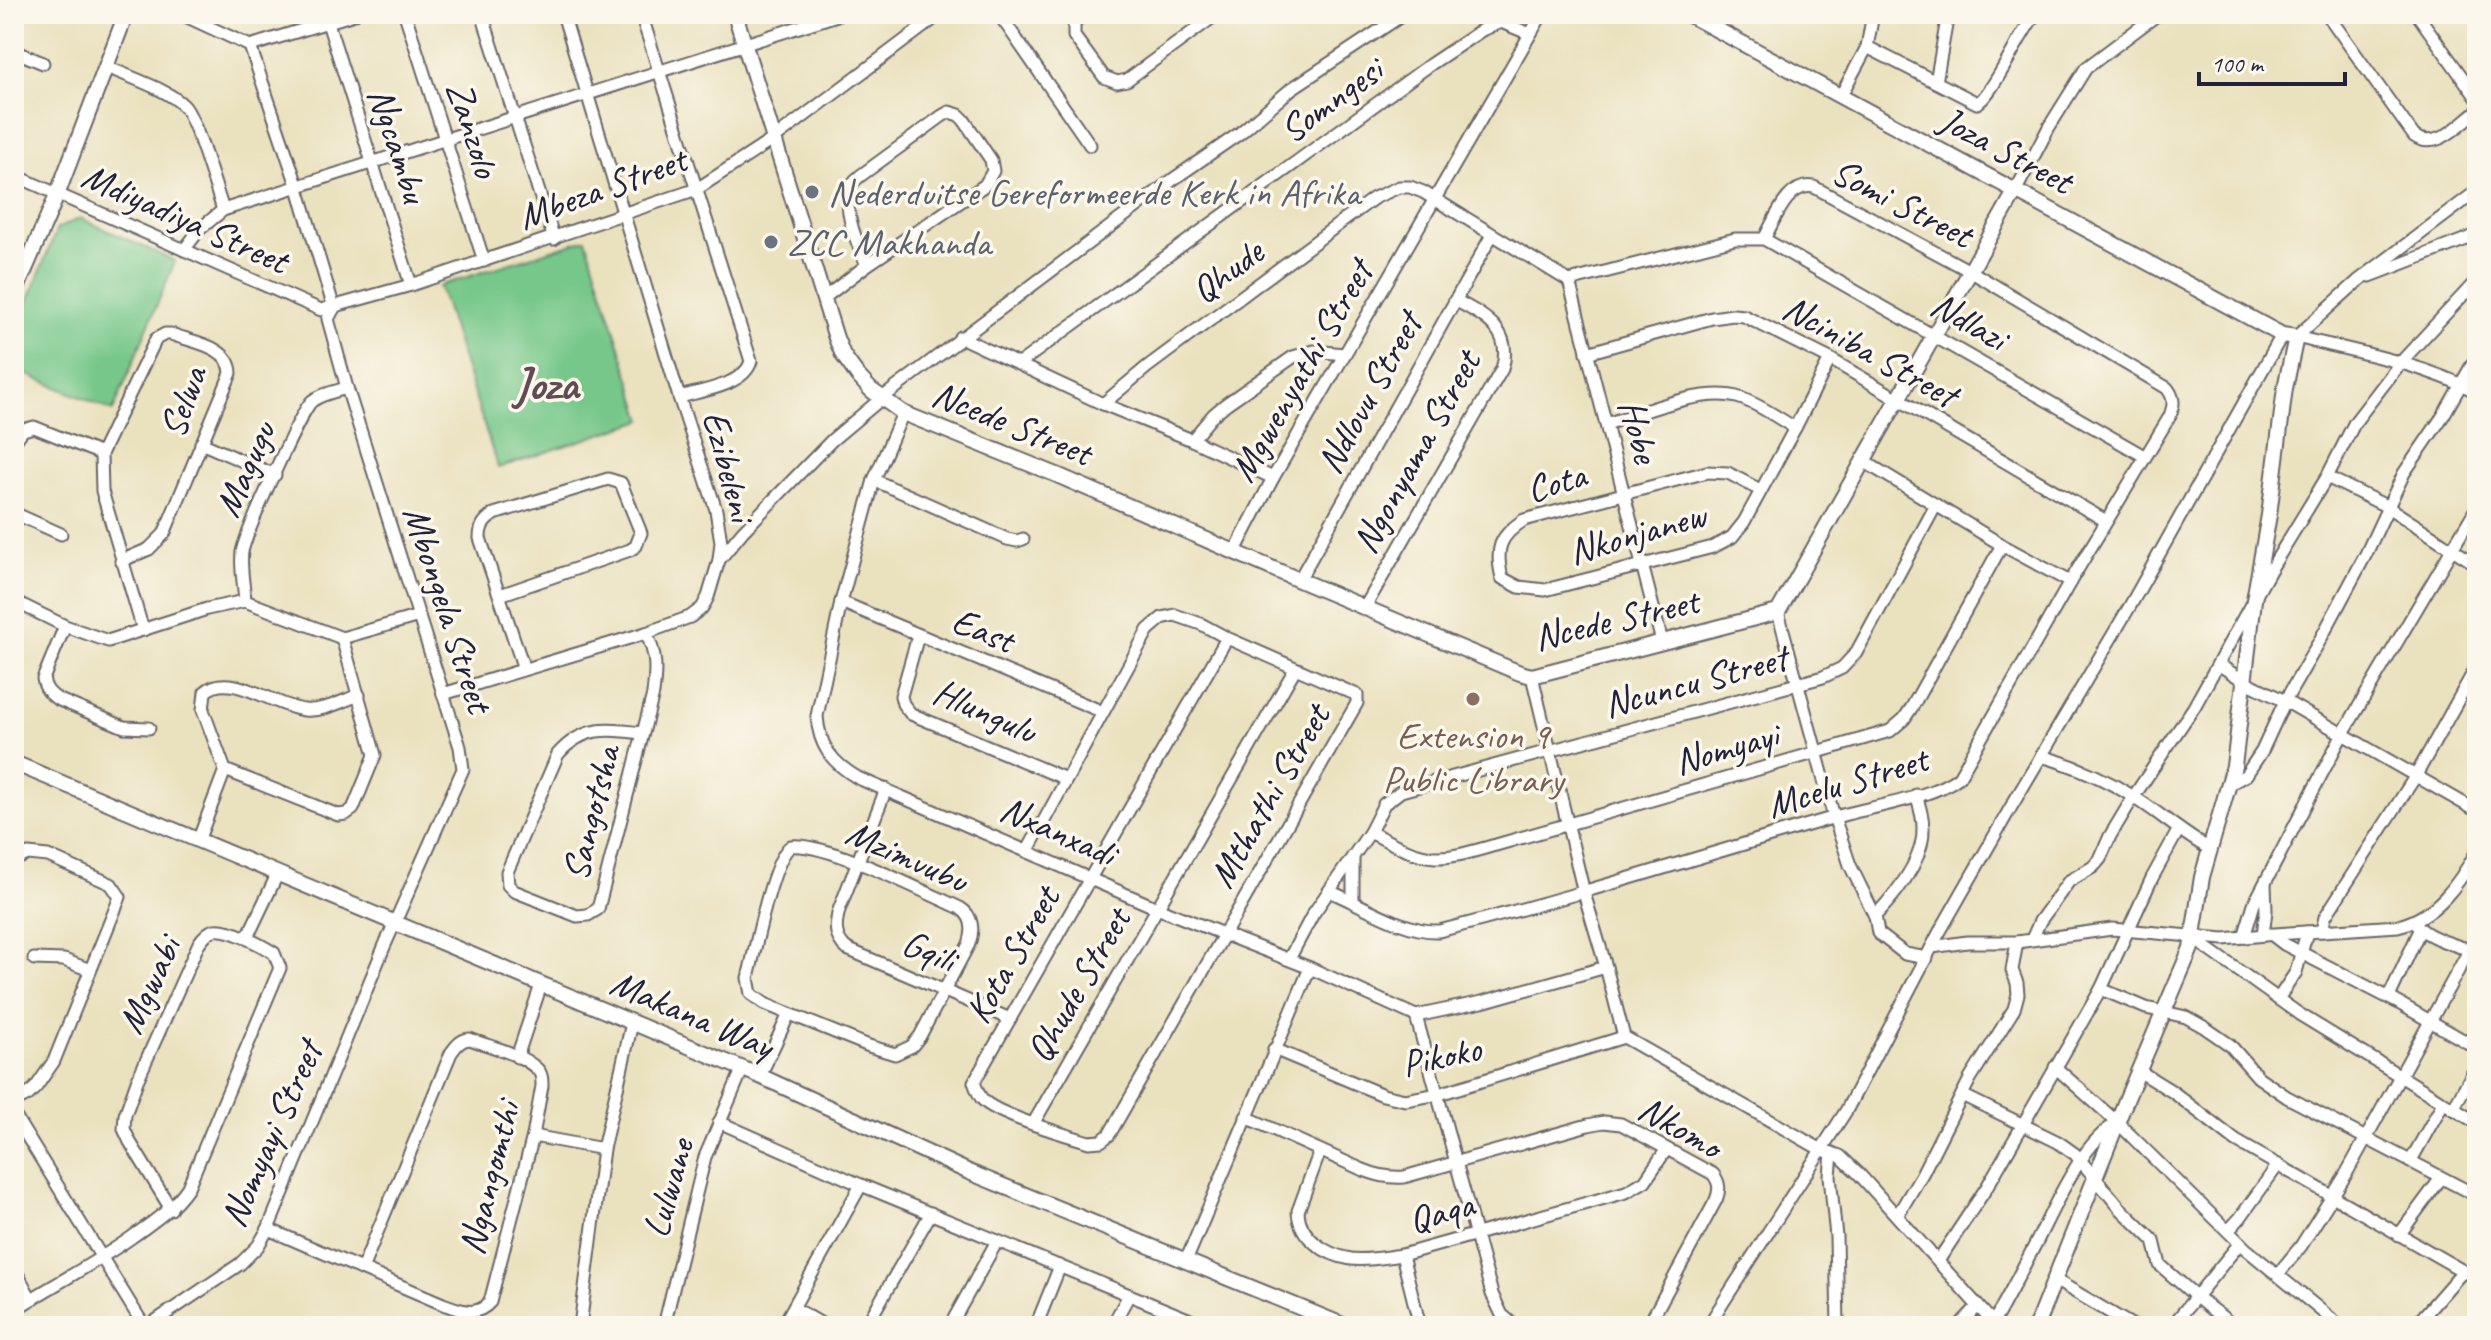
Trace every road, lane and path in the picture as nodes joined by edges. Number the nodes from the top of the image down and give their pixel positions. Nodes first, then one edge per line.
1 (126, 14) edge
2 (181, 14) edge
3 (354, 14) edge
4 (405, 14) edge
5 (482, 14) edge
6 (563, 14) edge
7 (641, 14) edge
8 (735, 14) edge
9 (940, 14) edge
10 (999, 14) edge
11 (1083, 14) edge
12 (1217, 14) edge
13 (1404, 14) edge
14 (1542, 14) edge
15 (1688, 14) edge
16 (1873, 14) edge
17 (1948, 14) edge
18 (2036, 14) edge
19 (2158, 14) edge
20 (2327, 14) edge
21 (2417, 14) edge
22 (833, 15) edge
23 (328, 23) junction
24 (1530, 34) junction
25 (745, 45) junction
26 (250, 46) junction
27 (1867, 47) junction
28 (14, 51) edge
29 (43, 63) dead end
30 (107, 67) junction
31 (658, 71) junction
32 (1936, 82) junction
33 (588, 94) junction
34 (1840, 97) junction
35 (2477, 98) edge
36 (2477, 111) edge
37 (516, 118) junction
38 (775, 138) junction
39 (445, 140) junction
40 (1090, 145) dead end
41 (373, 164) junction
42 (14, 175) edge
43 (298, 188) junction
44 (697, 189) junction
45 (2477, 191) edge
46 (2015, 192) junction
47 (57, 195) junction
48 (1435, 198) junction
49 (223, 210) junction
50 (625, 215) junction
51 (1492, 235) junction
52 (2477, 235) edge
53 (554, 239) junction
54 (1764, 239) junction
55 (184, 250) junction
56 (14, 253) edge
57 (29, 260) junction
58 (484, 261) junction
59 (867, 265) junction
60 (1970, 271) junction
61 (2477, 280) edge
62 (1569, 281) junction
63 (2358, 281) junction
64 (411, 285) junction
65 (14, 295) edge
66 (824, 298) junction
67 (1455, 300) junction
68 (334, 308) junction
69 (1934, 335) junction
70 (2289, 336) junction
71 (960, 337) junction
72 (1587, 353) junction
73 (1344, 354) junction
74 (2477, 356) edge
75 (1830, 359) junction
76 (2401, 362) junction
77 (1020, 363) junction
78 (2460, 384) junction
79 (347, 388) junction
80 (2477, 392) edge
81 (2172, 394) joint
82 (679, 397) junction
83 (882, 398) junction
84 (1899, 400) junction
85 (1103, 404) junction
86 (903, 413) junction
87 (1606, 424) junction
88 (1795, 428) junction
89 (1192, 440) junction
90 (14, 442) edge
91 (201, 443) junction
92 (101, 454) junction
93 (2144, 456) junction
94 (1865, 462) junction
95 (275, 475) junction
96 (2327, 477) junction
97 (1273, 478) junction
98 (874, 480) junction
99 (1760, 490) junction
100 (1625, 494) junction
101 (1936, 505) junction
102 (2386, 506) junction
103 (2477, 507) edge
104 (14, 513) edge
105 (2106, 521) junction
106 (61, 534) dead end
107 (1023, 539) dead end
108 (2002, 545) junction
109 (2452, 550) junction
110 (1235, 551) junction
111 (719, 560) junction
112 (121, 561) junction
113 (1643, 564) junction
114 (2477, 565) edge
115 (1502, 578) joint
116 (1299, 580) junction
117 (2070, 582) junction
118 (500, 595) junction
119 (2254, 600) junction
120 (14, 601) edge
121 (245, 601) junction
122 (841, 602) junction
123 (1365, 607) junction
124 (1778, 612) junction
125 (419, 616) junction
126 (65, 626) junction
127 (143, 630) junction
128 (646, 633) junction
129 (918, 636) junction
130 (342, 638) junction
131 (1227, 638) junction
132 (1662, 642) junction
133 (2218, 664) junction
134 (2477, 666) edge
135 (524, 669) junction
136 (1295, 669) junction
137 (1532, 676) junction
138 (2244, 681) junction
139 (1798, 684) junction
140 (443, 694) junction
141 (359, 695) junction
142 (2285, 701) junction
143 (1103, 712) junction
144 (149, 728) dead end
145 (641, 733) junction
146 (2342, 735) junction
147 (1551, 752) junction
148 (1817, 753) junction
149 (2041, 756) junction
150 (14, 763) edge
151 (225, 770) junction
152 (2415, 777) junction
153 (1066, 779) junction
154 (2228, 785) junction
155 (886, 789) junction
156 (1916, 795) junction
157 (2134, 796) junction
158 (2477, 811) edge
159 (1834, 817) junction
160 (1567, 825) junction
161 (2179, 829) junction
162 (1370, 832) junction
163 (198, 841) junction
164 (2210, 849) junction
165 (1028, 850) junction
166 (2477, 851) edge
167 (1353, 859) junction
168 (14, 860) edge
169 (856, 863) junction
170 (277, 875) junction
171 (1091, 877) junction
172 (2265, 884) junction
173 (1329, 891) junction
174 (1584, 893) junction
175 (1353, 901) junction
176 (1157, 908) junction
177 (1875, 916) junction
178 (394, 922) junction
179 (2418, 926) junction
180 (2127, 930) junction
181 (2322, 931) junction
182 (2307, 932) junction
183 (2267, 934) junction
184 (1224, 935) junction
185 (2193, 937) junction
186 (2244, 937) junction
187 (247, 938) junction
188 (2032, 939) junction
189 (2017, 942) junction
190 (2474, 950) edge
191 (1930, 952) junction
192 (2301, 952) junction
193 (34, 959) dead end
194 (1289, 959) junction
195 (1606, 967) junction
196 (1310, 968) junction
197 (90, 970) junction
198 (541, 985) junction
199 (2101, 989) junction
200 (943, 990) junction
201 (2389, 997) junction
202 (2278, 999) junction
203 (2165, 1013) junction
204 (789, 1014) junction
205 (1416, 1016) junction
206 (1010, 1019) junction
207 (2432, 1021) junction
208 (632, 1023) junction
209 (1624, 1037) junction
210 (2477, 1048) edge
211 (1274, 1049) junction
212 (517, 1057) junction
213 (2477, 1065) edge
214 (2055, 1067) junction
215 (742, 1070) junction
216 (2139, 1071) junction
217 (760, 1076) junction
218 (2401, 1078) junction
219 (1439, 1094) junction
220 (1962, 1095) junction
221 (14, 1102) edge
222 (2448, 1106) junction
223 (14, 1115) edge
224 (1246, 1117) junction
225 (719, 1122) junction
226 (2118, 1123) junction
227 (2477, 1123) edge
228 (1033, 1124) junction
229 (2022, 1124) junction
230 (1109, 1135) joint
231 (533, 1136) junction
232 (2365, 1138) junction
233 (603, 1149) junction
234 (1666, 1150) junction
235 (1320, 1151) junction
236 (1826, 1151) junction
237 (2081, 1160) junction
238 (1457, 1162) junction
239 (2410, 1162) junction
240 (2278, 1165) junction
241 (2096, 1177) junction
242 (2441, 1178) junction
243 (861, 1185) junction
244 (2477, 1196) edge
245 (2332, 1197) junction
246 (171, 1209) junction
247 (931, 1213) junction
248 (1897, 1216) junction
249 (268, 1229) junction
250 (2228, 1231) junction
251 (1475, 1233) junction
252 (2399, 1235) junction
253 (997, 1241) junction
254 (2240, 1243) junction
255 (1402, 1255) junction
256 (101, 1258) junction
257 (1186, 1261) junction
258 (1938, 1261) junction
259 (1060, 1266) junction
260 (14, 1268) edge
261 (362, 1269) junction
262 (2278, 1274) junction
263 (2472, 1274) edge
264 (2055, 1280) junction
265 (1129, 1295) junction
266 (2197, 1297) junction
267 (31, 1299) junction
268 (1978, 1306) junction
269 (794, 1308) junction
270 (14, 1310) edge
271 (1713, 1324) edge
272 (1995, 1324) edge
273 (953, 1325) edge
274 (1202, 1325) edge
275 (146, 1326) edge
276 (580, 1326) edge
277 (664, 1326) edge
278 (783, 1326) edge
279 (825, 1326) edge
280 (866, 1326) edge
281 (1036, 1326) edge
282 (1112, 1326) edge
283 (1345, 1326) edge
284 (1420, 1326) edge
285 (1515, 1326) edge
286 (1648, 1326) edge
287 (1838, 1326) edge
288 (1959, 1326) edge
289 (2036, 1326) edge
290 (2133, 1326) edge
291 (2172, 1326) edge
292 (2234, 1326) edge
293 (2340, 1326) edge
294 (2415, 1326) edge

1 - 30 street
2 - 26 street
3 - 23 street
4 - 39 street, Zanzolo
5 - 37 street
6 - 33 street, Ezibeleni
7 - 31 street
8 - 25 street, Ncede Street
9 - 38 street, Mbeza Street
10 - 40 street
11 - 12 street
13 - 71 street
14 - 24 street, Mgwenyathi Street
15 - 34 street, Joza Street
16 - 27 street
17 - 32 street
18 - 32 street
19 - 46 street
20 - 36 street
21 - 35 street
22 - 25 street
23 - 26 street
23 - 41 street, Ngcambu
24 - 48 street, Mgwenyathi Street
24 - 77 street, Somngesi
25 - 31 street
25 - 38 street, Ncede Street
26 - 43 street, Mbongela Street
27 - 32 street
27 - 34 street
28 - 29 street
30 - 47 street
30 - 49 street
31 - 33 street
31 - 44 street
33 - 37 street
33 - 50 street, Ezibeleni
34 - 46 street, Joza Street
37 - 39 street
37 - 53 street
38 - 44 street, Mbeza Street
38 - 66 street, Ncede Street
39 - 41 street
39 - 58 street, Zanzolo
41 - 43 street
41 - 64 street, Ngcambu
42 - 47 street, Mdiyadiya Street
43 - 49 street
43 - 68 street, Mbongela Street
44 - 50 street, Mbeza Street
44 - 82 street
45 - 63 street
46 - 60 street
46 - 70 street, Joza Street
47 - 55 street, Mdiyadiya Street
47 - 57 street
48 - 51 street
48 - 73 street, Mgwenyathi Street
48 - 85 street, Qhude
49 - 55 street
50 - 53 street, Mbeza Street
50 - 82 street, Ezibeleni
51 - 62 street
51 - 67 street, Ndlovu Street
52 - 63 street
53 - 58 street, Mbeza Street
54 - 60 street, Somi Street
54 - 62 street
54 - 69 street, Ndlazi
55 - 68 street, Mdiyadiya Street
56 - 57 street
57 - 65 street
58 - 64 street, Mbeza Street
59 - 59 street
59 - 66 street
60 - 69 street
60 - 81 street, Somi Street
61 - 76 street
62 - 72 street, Hobe
63 - 70 street
64 - 68 street, Mbeza Street
66 - 83 street, Ncede Street
67 - 116 street, Ndlovu Street
67 - 123 street, Ngonyama Street
68 - 79 street, Mbongela Street
69 - 84 street
69 - 93 street, Ndlazi
70 - 76 street
70 - 119 street
70 - 149 street
71 - 77 street
71 - 83 street
72 - 75 street, Nciniba Street
72 - 87 street, Hobe
73 - 89 street
73 - 97 street, Mgwenyathi Street
74 - 78 street
75 - 84 street, Nciniba Street
75 - 88 street, Nkonjanew
76 - 78 street
76 - 96 street
77 - 85 street
78 - 80 street
78 - 102 street
79 - 95 street, Magugu
79 - 125 street, Mbongela Street
81 - 93 street, Mcelu Street
82 - 111 street, Ezibeleni
83 - 86 street, Ncede Street
83 - 111 street
84 - 94 street
84 - 105 street, Nciniba Street
85 - 89 street
86 - 98 street, Nxanxadi
86 - 110 street, Ncede Street
87 - 88 street
87 - 100 street, Hobe
88 - 99 street, Nkonjanew
89 - 97 street
90 - 92 street
91 - 92 street, Selwa
91 - 95 street
91 - 112 street, Selwa
92 - 112 street, Selwa
93 - 105 street, Mcelu Street
94 - 101 street
94 - 124 street
95 - 121 street, Magugu
96 - 102 street
96 - 119 street
97 - 110 street, Mgwenyathi Street
98 - 107 street
98 - 122 street, Nxanxadi
99 - 100 street, Cota
99 - 113 street, Nkonjanew
100 - 113 street, Hobe
100 - 115 street, Cota
101 - 108 street
101 - 139 street, Ncuncu Street
102 - 109 street
102 - 142 street
103 - 109 street
104 - 106 street
105 - 117 street, Mcelu Street
108 - 117 street
108 - 148 street, Nomyayi
109 - 114 street
109 - 146 street
110 - 116 street, Ncede Street
111 - 128 street, Ezibeleni
112 - 127 street, Selwa
113 - 115 street, Nkonjanew
113 - 132 street, Hobe
116 - 123 street, Ncede Street
117 - 156 street, Mcelu Street
118 - 118 street
118 - 135 street
119 - 133 street
119 - 138 street
120 - 126 street
121 - 127 street
121 - 130 street
122 - 129 street, East
122 - 155 street, Nxanxadi
123 - 137 street, Ncede Street
124 - 132 street, Ncede Street
124 - 139 street
125 - 130 street
125 - 140 street, Mbongela Street
126 - 127 street
126 - 144 street
128 - 135 street, Ezibeleni
128 - 145 street, Sangotsha
129 - 143 street, East
129 - 153 street, Hlungulu
130 - 141 street
131 - 136 street, Mthathi Street
131 - 143 street, Mthathi Street
131 - 171 street, Kota Street
132 - 137 street, Ncede Street
133 - 138 street
133 - 157 street
134 - 152 street
135 - 140 street, Ezibeleni
136 - 176 street, Qhude Street
136 - 184 street, Mthathi Street
137 - 147 street
138 - 142 street
138 - 154 street
139 - 147 street, Ncuncu Street
139 - 148 street
140 - 178 street, Mbongela Street
141 - 151 street
141 - 151 street
142 - 146 street
142 - 154 street
143 - 153 street, Mthathi Street
145 - 145 street, Sangotsha
146 - 152 street
146 - 172 street
147 - 160 street
147 - 162 street, Ncuncu Street
148 - 159 street
148 - 160 street, Nomyayi
149 - 157 street
149 - 191 street
150 - 163 street, Makana Way
151 - 163 street
152 - 158 street
152 - 181 street
153 - 165 street, Mthathi Street
154 - 164 street
155 - 165 street, Nxanxadi
155 - 169 street
156 - 159 street, Mcelu Street
156 - 177 street
157 - 161 street
157 - 188 street
159 - 174 street, Mcelu Street
159 - 177 street
160 - 162 street, Nomyayi
160 - 174 street
161 - 164 street
161 - 180 street
162 - 167 street
163 - 170 street, Makana Way
164 - 185 street
165 - 171 street, Nxanxadi
166 - 179 street
167 - 173 street
167 - 175 street
168 - 197 street
169 - 200 street, Gqili
169 - 200 street, Mzimvubu
169 - 204 street, Mzimvubu
170 - 178 street, Makana Way
170 - 187 street
171 - 176 street, Nxanxadi
171 - 206 street, Kota Street
172 - 183 street
172 - 186 street
173 - 175 street, Mcelu Street
173 - 194 street
174 - 175 street, Mcelu Street
174 - 195 street
176 - 184 street, Nxanxadi
176 - 228 street, Qhude Street
177 - 191 street
178 - 198 street, Makana Way
178 - 249 street, Nomyayi Street
179 - 181 street
179 - 190 street
179 - 201 street
180 - 185 street
180 - 188 street
180 - 199 street
181 - 182 street
182 - 183 street
182 - 192 street
183 - 186 street
183 - 192 street
184 - 194 street, Nxanxadi
184 - 230 street, Mthathi Street
185 - 186 street
185 - 202 street
185 - 203 street
187 - 246 street
187 - 246 street, Mgwabi
188 - 189 street
189 - 191 street
189 - 220 street
190 - 207 street
191 - 236 street
192 - 201 street
192 - 202 street
193 - 197 street
194 - 196 street, Nxanxadi
195 - 205 street
195 - 209 street
196 - 205 street, Nxanxadi
196 - 211 street
197 - 221 street
198 - 208 street, Makana Way
198 - 212 street
199 - 203 street
199 - 214 street
200 - 204 street, Mzimvubu
200 - 206 street, Gqili
201 - 207 street
202 - 218 street
203 - 216 street
203 - 232 street
204 - 217 street
205 - 219 street
206 - 228 street, Kota Street
207 - 210 street
207 - 218 street
208 - 215 street, Makana Way
208 - 233 street
209 - 219 street, Pikoko
209 - 236 street
211 - 219 street, Pikoko
211 - 224 street
212 - 231 street, Ngangomthi
212 - 261 street, Ngangomthi
213 - 222 street
214 - 226 street
214 - 229 street
215 - 217 street, Makana Way
215 - 225 street, Lulwane
216 - 226 street
216 - 240 street
217 - 257 street, Makana Way
218 - 222 street
218 - 232 street
219 - 238 street
220 - 229 street
220 - 248 street
222 - 227 street
222 - 239 street
223 - 256 street
224 - 235 street, Nkomo
224 - 257 street
225 - 243 street
225 - 277 street, Lulwane
226 - 237 street
226 - 241 street
226 - 250 street
228 - 230 street, Kota Street
229 - 237 street
229 - 258 street
231 - 233 street
231 - 261 street, Ngangomthi
232 - 239 street
232 - 245 street
233 - 276 street
234 - 238 street, Nkomo
234 - 251 street, Qaqa
234 - 286 street, Nkomo
235 - 238 street, Nkomo
235 - 255 street, Qaqa
236 - 248 street
236 - 271 street
236 - 287 street
237 - 241 street
237 - 272 street
238 - 251 street
239 - 242 street
240 - 245 street
240 - 250 street
241 - 264 street
241 - 266 street
242 - 244 street
242 - 252 street
243 - 247 street
243 - 269 street
245 - 252 street
245 - 262 street
246 - 256 street
247 - 253 street
247 - 280 street
248 - 258 street
249 - 261 street, Ngangomthi
249 - 275 street, Nomyayi Street
250 - 254 street
251 - 255 street, Qaqa
251 - 285 street
252 - 263 street
253 - 259 street
253 - 273 street
254 - 262 street
254 - 266 street
255 - 284 street
256 - 267 street
256 - 275 street
257 - 283 street, Makana Way
258 - 268 street
259 - 265 street
259 - 281 street
260 - 267 street
262 - 293 street
263 - 294 street
264 - 289 street
264 - 290 street
265 - 274 street
265 - 282 street
266 - 291 street
266 - 292 street
267 - 270 street
268 - 272 street
268 - 288 street
269 - 278 street
269 - 279 street

